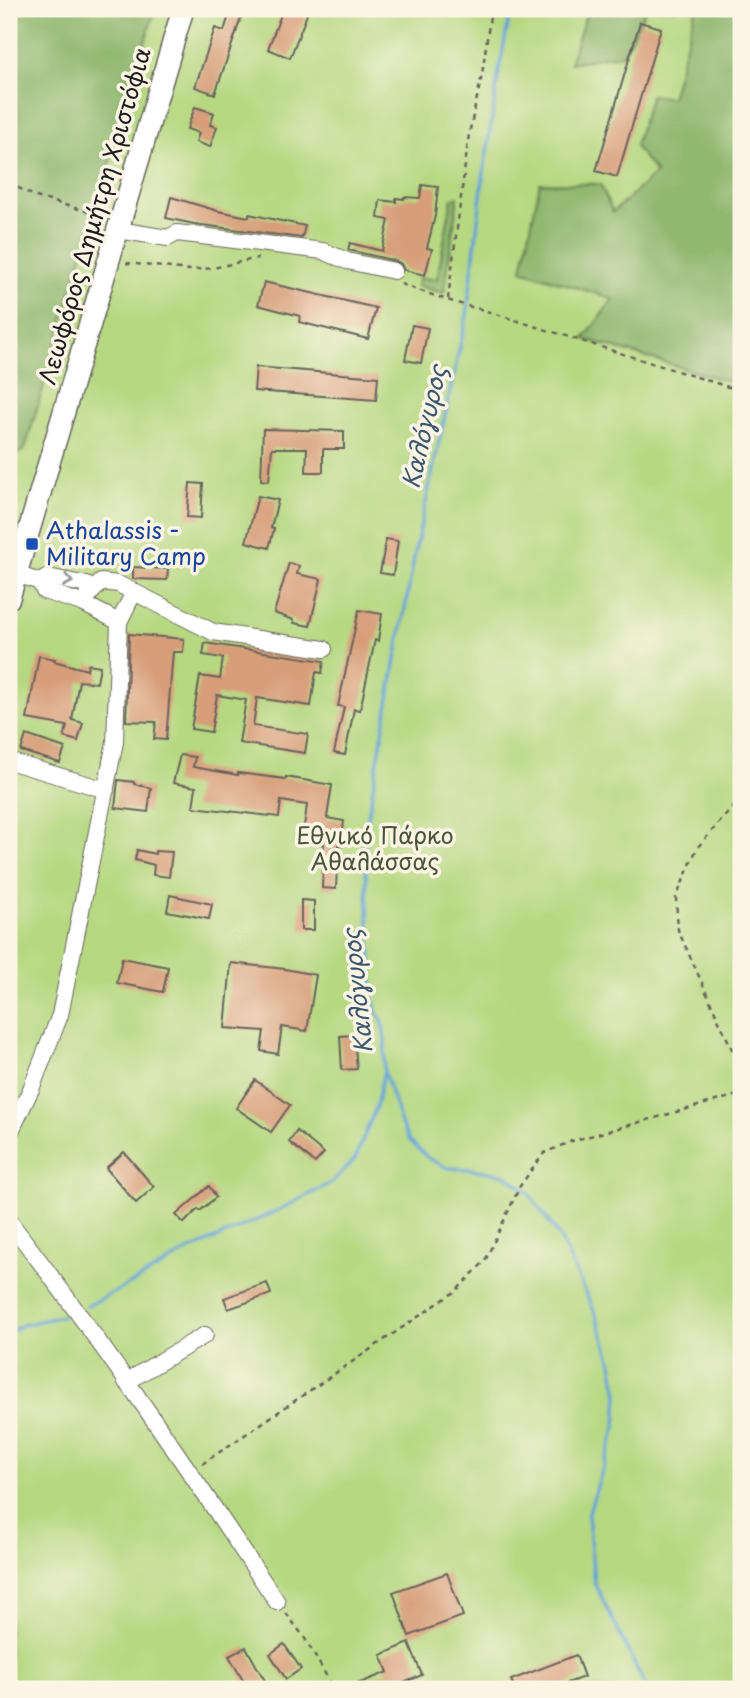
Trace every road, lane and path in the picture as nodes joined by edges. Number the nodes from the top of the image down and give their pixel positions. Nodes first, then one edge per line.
1 (183, 9) edge
2 (491, 9) edge
3 (9, 183) edge
4 (120, 226) junction
5 (262, 258) dead end
6 (109, 261) junction
7 (392, 276) joint
8 (448, 299) junction
9 (741, 391) edge
10 (16, 574) junction
11 (134, 592) junction
12 (9, 598) edge
13 (86, 599) junction
14 (119, 622) junction
15 (324, 649) dead end
16 (9, 761) edge
17 (106, 790) junction
18 (741, 798) edge
19 (741, 1069) edge
20 (741, 1094) edge
21 (9, 1135) edge
22 (9, 1221) edge
23 (205, 1335) dead end
24 (126, 1382) junction
25 (190, 1472) junction
26 (277, 1602) joint
27 (334, 1689) edge

1 - 4 main road, Λεωφόρος Δημήτρη Χριστόφια
2 - 8 path
3 - 4 path
4 - 6 main road, Λεωφόρος Δημήτρη Χριστόφια
4 - 7 lane
5 - 6 path
6 - 10 main road, Λεωφόρος Δημήτρη Χριστόφια
7 - 8 path
8 - 9 path
10 - 12 main road, Λεωφόρος Δημήτρη Χριστόφια
10 - 13 lane
11 - 13 lane
11 - 14 lane
11 - 15 lane
13 - 14 lane
14 - 17 lane
16 - 17 lane
17 - 21 lane
18 - 19 path
20 - 25 path
22 - 24 lane
23 - 24 lane
24 - 25 lane
25 - 26 lane
26 - 27 path

